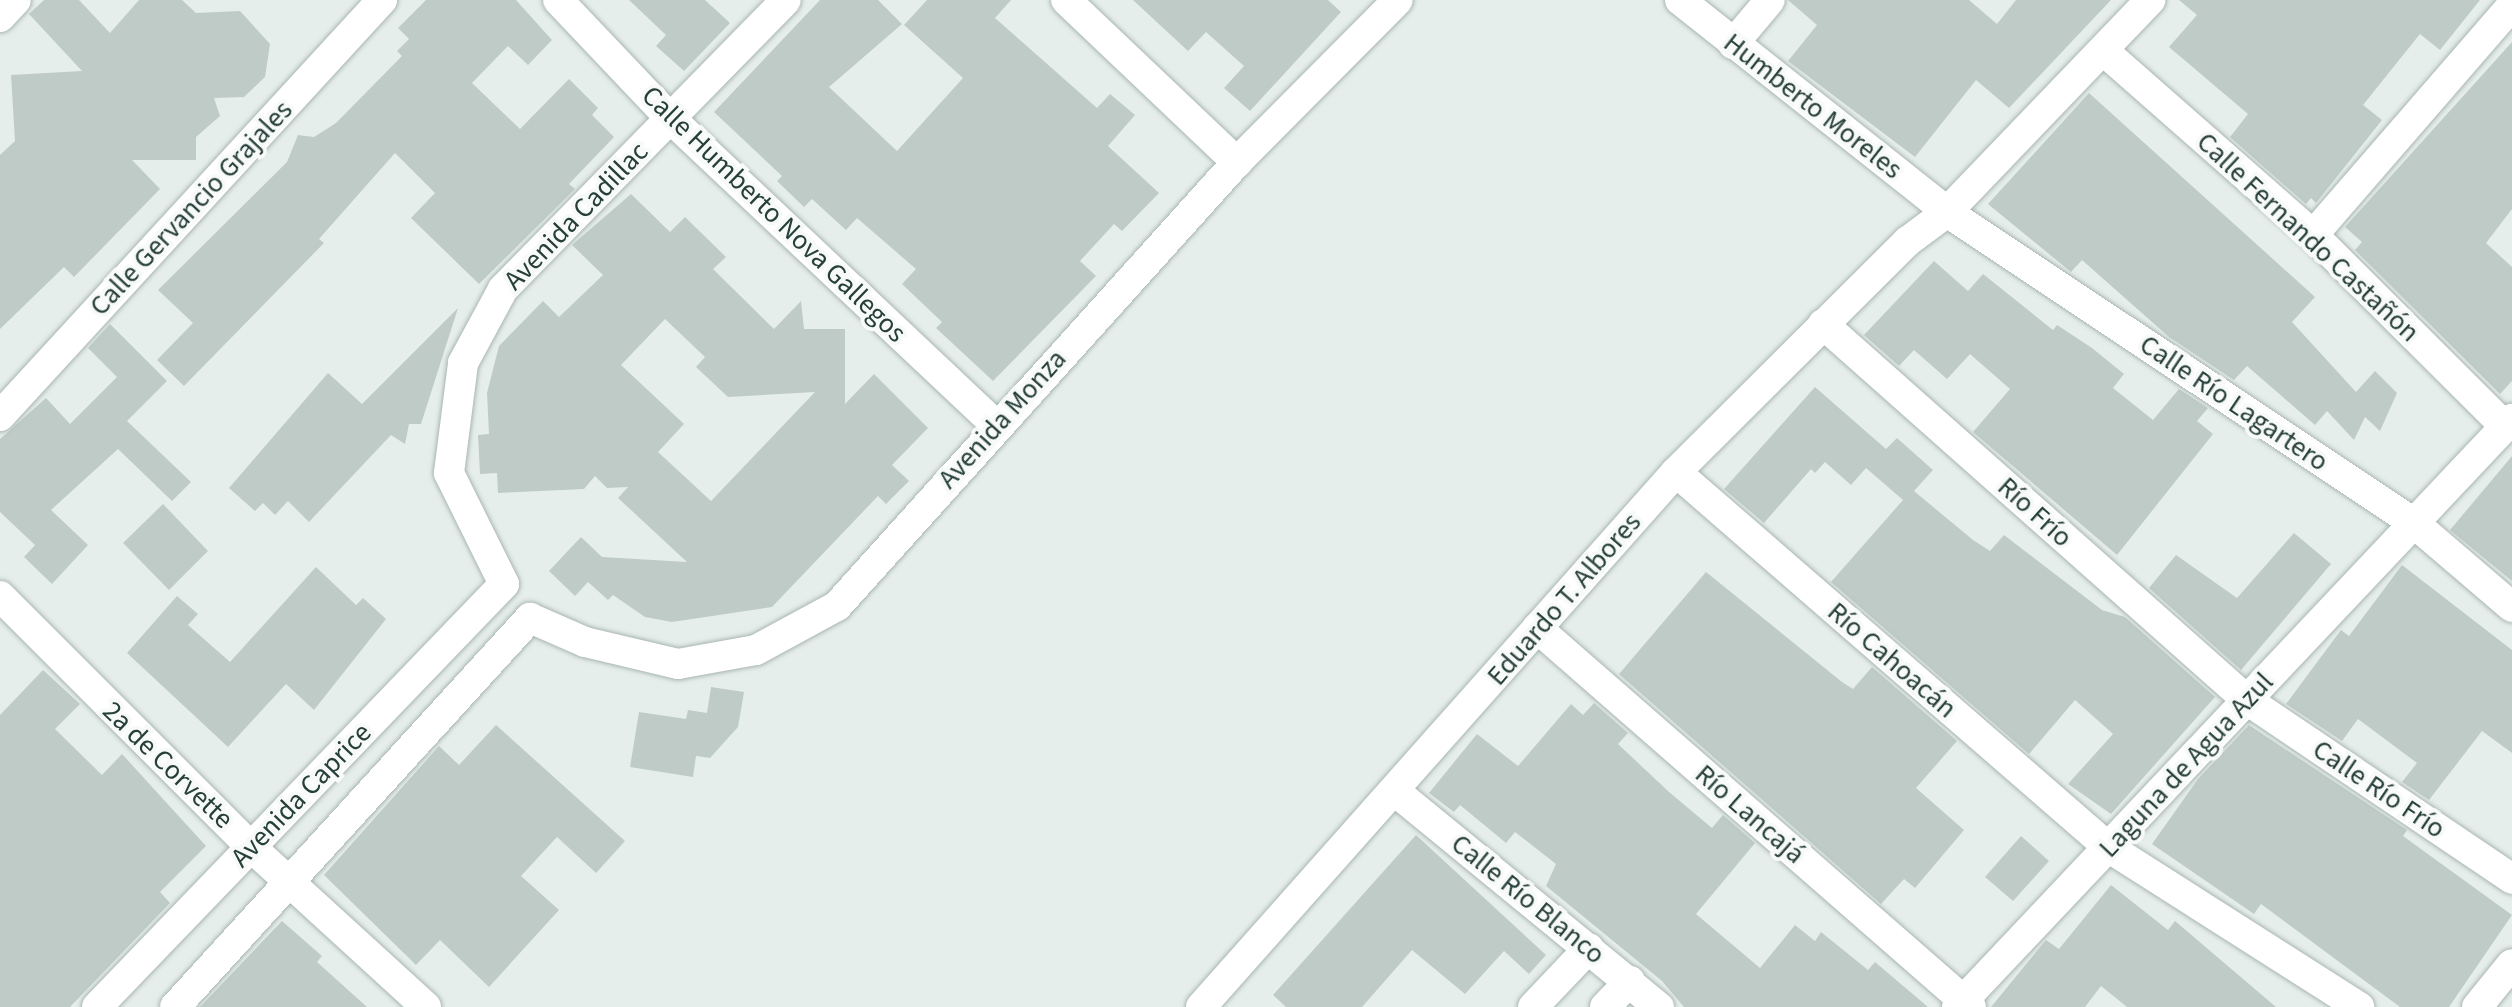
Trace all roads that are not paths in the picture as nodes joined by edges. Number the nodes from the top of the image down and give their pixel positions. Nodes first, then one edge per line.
1 (382, 0) edge
2 (558, 0) edge
3 (786, 0) edge
4 (1066, 0) edge
5 (1398, 0) edge
6 (1680, 0) edge
7 (1770, 0) edge
8 (2150, 0) edge
9 (2512, 6) edge
10 (1733, 44) junction
11 (2106, 53) junction
12 (670, 118) junction
13 (1236, 162) junction
14 (1947, 212) junction
15 (2314, 235) junction
16 (1823, 324) junction
17 (0, 416) edge
18 (2508, 423) edge
19 (995, 424) junction
20 (1676, 472) junction
21 (2414, 523) junction
22 (504, 584) joint
23 (0, 596) edge
24 (2512, 607) edge
25 (530, 618) joint
26 (1537, 628) junction
27 (418, 673) junction
28 (2247, 700) junction
29 (450, 707) junction
30 (1396, 792) junction
31 (251, 847) junction
32 (2108, 848) junction
33 (2512, 879) edge
34 (292, 884) junction
35 (1589, 948) junction
36 (2512, 964) edge
37 (1630, 981) junction
38 (1964, 1005) edge
39 (97, 1007) edge
40 (174, 1007) edge
41 (426, 1007) edge
42 (1201, 1007) edge
43 (1533, 1007) edge
44 (1606, 1007) edge
45 (1658, 1007) edge
46 (2359, 1007) edge
47 (2477, 1007) edge

1 - 17 street, Calle Gervancio Grajales
2 - 12 street, Calle Humberto Nova Gallegos
3 - 12 street, Avenida Cadillac
4 - 13 street
5 - 13 street, Avenida Monza
6 - 10 street, Humberto Moreles
7 - 10 street
8 - 11 street, Eduardo T. Albores
9 - 15 street
10 - 14 street, Humberto Moreles
11 - 14 street, Eduardo T. Albores
11 - 15 street, Calle Fernando Castañón
12 - 19 street, Calle Humberto Nova Gallegos
12 - 22 street, Avenida Cadillac
13 - 19 street, Avenida Monza
14 - 16 street, Eduardo T. Albores
14 - 21 street, Calle Río Lagartero
15 - 18 street, Calle Fernando Castañón
16 - 20 street, Eduardo T. Albores
16 - 28 street, Río Frío
18 - 21 street, Laguna de Agua Azul
19 - 25 street, Avenida Monza
20 - 26 street, Eduardo T. Albores
20 - 32 street, Río Cahoacán
21 - 24 street, Calle Río Lagartero
21 - 28 street, Laguna de Agua Azul
22 - 27 street, Avenida Caprice
23 - 31 street, 2a de Corvette
25 - 29 street, Avenida Caprice
26 - 30 street, Eduardo T. Albores
26 - 38 street, Río Lancajá
27 - 29 street
27 - 31 street, Avenida Caprice
28 - 32 street, Laguna de Agua Azul
28 - 33 street, Calle Río Frío
29 - 34 street, Avenida Caprice
30 - 35 street, Calle Río Blanco
30 - 42 street, Eduardo T. Albores
31 - 34 street, 2a de Corvette
31 - 39 street, Avenida Caprice
32 - 38 street, Laguna de Agua Azul
32 - 46 street, Río Cahoacán
34 - 40 street, Avenida Caprice
34 - 41 street, 2a de Corvette
35 - 37 street, Calle Río Blanco
35 - 43 street
36 - 47 street
37 - 44 street
37 - 45 street, Calle Río Blanco

